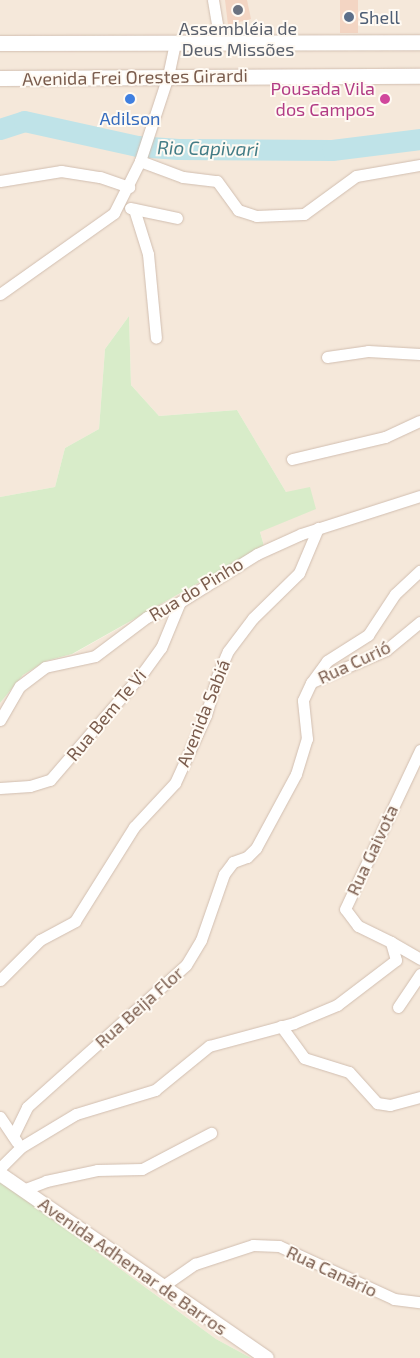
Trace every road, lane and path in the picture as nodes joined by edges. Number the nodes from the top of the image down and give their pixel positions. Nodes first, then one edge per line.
1 (213, 0) edge
2 (176, 42) junction
3 (220, 42) junction
4 (420, 42) edge
5 (0, 43) edge
6 (168, 76) junction
7 (420, 76) edge
8 (0, 78) edge
9 (142, 156) junction
10 (420, 165) edge
11 (0, 182) edge
12 (129, 187) junction
13 (118, 206) junction
14 (134, 209) junction
15 (177, 218) dead end
16 (0, 294) edge
17 (156, 338) dead end
18 (420, 354) edge
19 (327, 357) dead end
20 (420, 421) edge
21 (292, 459) dead end
22 (420, 496) edge
23 (318, 528) junction
24 (420, 571) edge
25 (180, 602) junction
26 (420, 622) edge
27 (311, 683) junction
28 (0, 718) edge
29 (420, 750) edge
30 (0, 788) edge
31 (391, 942) junction
32 (396, 960) junction
33 (420, 961) edge
34 (420, 974) edge
35 (0, 980) edge
36 (398, 1007) dead end
37 (281, 1026) junction
38 (420, 1097) edge
39 (0, 1117) edge
40 (211, 1133) dead end
41 (13, 1136) junction
42 (21, 1147) junction
43 (0, 1168) edge
44 (0, 1174) edge
45 (23, 1190) junction
46 (163, 1286) junction
47 (420, 1302) edge
48 (267, 1358) edge

1 - 3 street
2 - 3 main road
2 - 5 main road
2 - 6 street
3 - 4 main road
6 - 7 main road, Avenida Frei Orestes Girardi
6 - 8 main road, Avenida Frei Orestes Girardi
6 - 9 street
9 - 10 street
9 - 12 street
11 - 12 street
12 - 13 street
13 - 14 street
13 - 16 street
14 - 15 street
14 - 17 street
18 - 19 street
20 - 21 street
22 - 23 street, Rua do Pinho
23 - 25 street, Rua do Pinho
23 - 35 street, Avenida Sabiá
24 - 27 street, Rua Beija Flor
25 - 28 street, Rua do Pinho
25 - 30 street, Rua Bem Te Vi
26 - 27 street, Rua Curió
27 - 41 street, Rua Beija Flor
29 - 31 street, Rua Gaivota
31 - 32 street
31 - 33 street
32 - 33 street
32 - 37 street
34 - 36 street
37 - 38 street
37 - 42 street
39 - 41 street
40 - 45 street
41 - 42 street
42 - 43 street
44 - 45 street, Avenida Adhemar de Barros
45 - 46 street, Avenida Adhemar de Barros
46 - 47 street, Rua Canário
46 - 48 street, Avenida Adhemar de Barros

